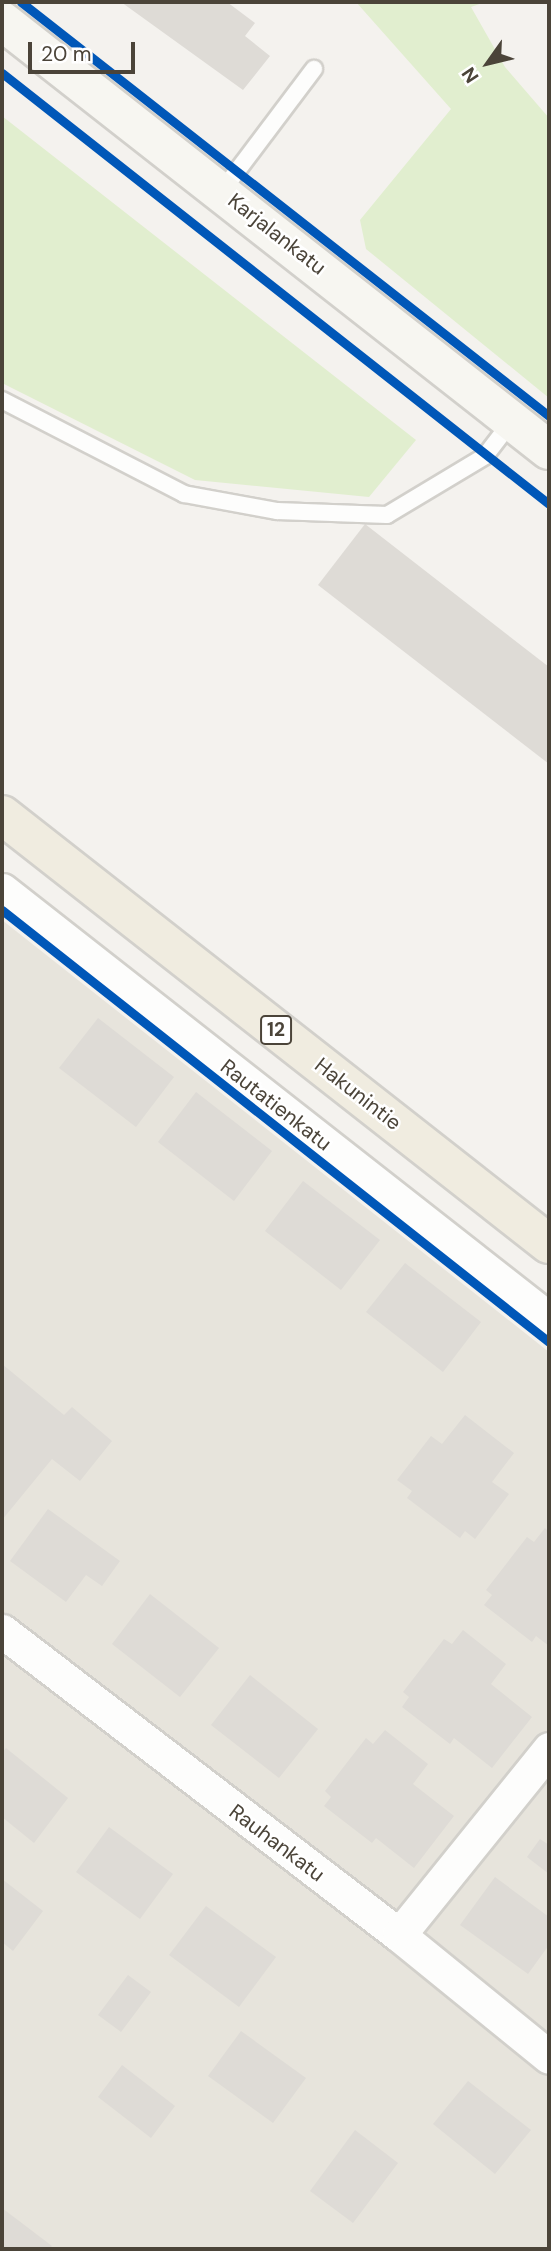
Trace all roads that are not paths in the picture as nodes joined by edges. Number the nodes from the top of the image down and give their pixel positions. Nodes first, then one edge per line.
1 (2, 21) edge
2 (314, 69) dead end
3 (222, 191) junction
4 (2, 400) edge
5 (512, 421) junction
6 (549, 450) edge
7 (2, 815) edge
8 (2, 890) edge
9 (549, 1244) edge
10 (549, 1319) edge
11 (2, 1631) edge
12 (549, 1749) edge
13 (399, 1935) junction
14 (549, 2057) edge

1 - 3 main road, Karjalankatu
2 - 3 lane
3 - 5 main road, Karjalankatu
4 - 5 lane
5 - 6 main road, Karjalankatu
7 - 9 highway, Hakunintie / 12
8 - 10 street, Rautatienkatu
11 - 13 street, Rauhankatu
12 - 13 street
13 - 14 street, Rauhankatu

